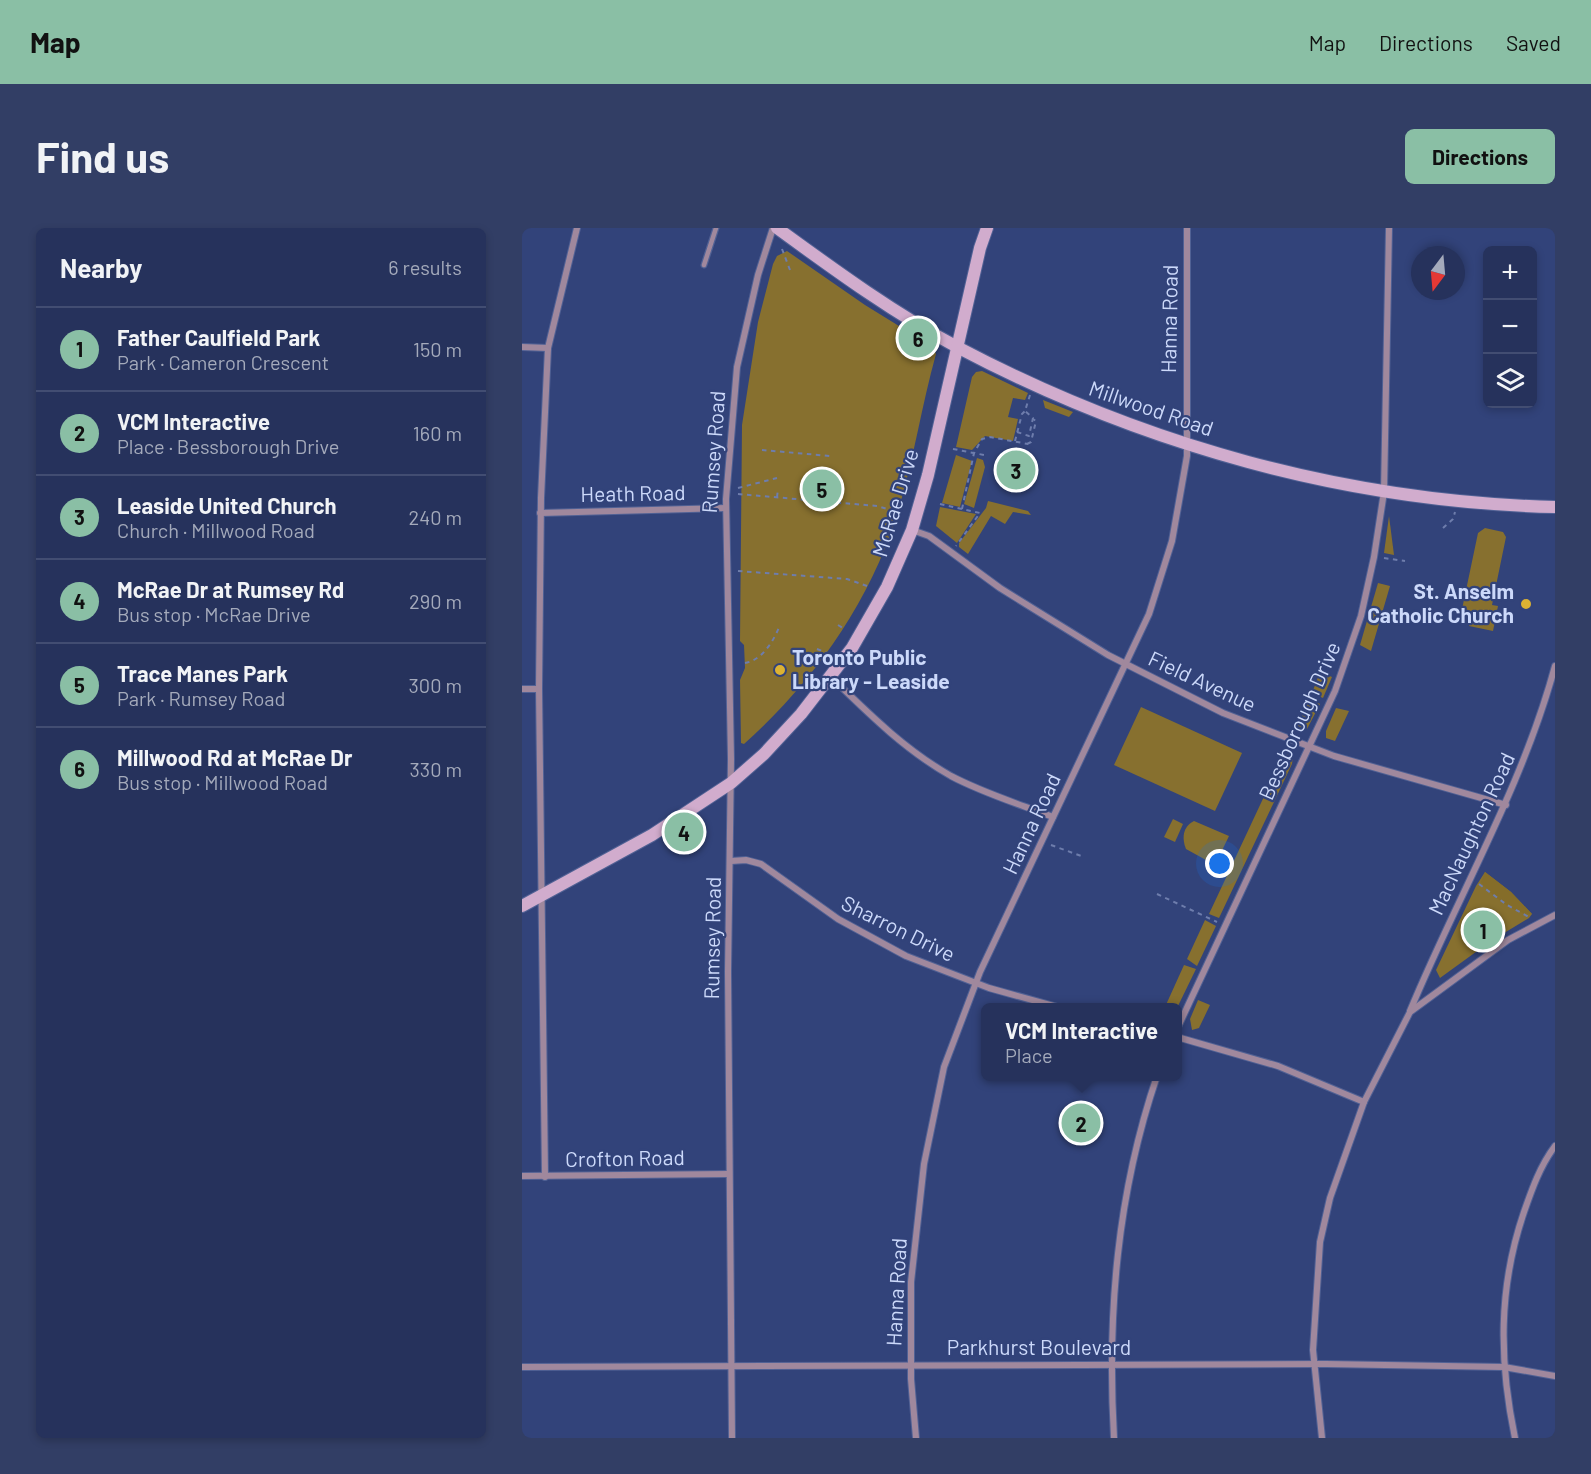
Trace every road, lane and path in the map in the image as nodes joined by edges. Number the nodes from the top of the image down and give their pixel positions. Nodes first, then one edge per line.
1 (577, 228) edge
2 (716, 228) edge
3 (775, 228) edge
4 (987, 228) edge
5 (1187, 228) edge
6 (1389, 228) edge
7 (782, 249) dead end
8 (704, 265) dead end
9 (790, 270) dead end
10 (522, 347) edge
11 (958, 347) junction
12 (548, 348) junction
13 (1030, 392) dead end
14 (1025, 411) junction
15 (1033, 418) junction
16 (1017, 432) junction
17 (1015, 441) junction
18 (1186, 444) junction
19 (953, 449) dead end
20 (762, 450) dead end
21 (975, 453) junction
22 (984, 455) dead end
23 (830, 456) dead end
24 (777, 478) dead end
25 (738, 488) dead end
26 (778, 489) dead end
27 (827, 492) dead end
28 (1384, 492) junction
29 (738, 494) dead end
30 (777, 497) junction
31 (826, 501) junction
32 (940, 504) dead end
33 (1555, 507) edge
34 (726, 508) junction
35 (962, 509) junction
36 (1455, 510) dead end
37 (898, 512) dead end
38 (540, 513) junction
39 (1443, 528) dead end
40 (912, 530) junction
41 (956, 546) dead end
42 (1374, 557) junction
43 (1405, 561) dead end
44 (738, 571) dead end
45 (867, 586) dead end
46 (780, 625) dead end
47 (838, 625) dead end
48 (843, 628) dead end
49 (818, 649) dead end
50 (827, 653) dead end
51 (745, 663) dead end
52 (1126, 665) junction
53 (1555, 666) edge
54 (831, 677) junction
55 (522, 689) edge
56 (539, 689) junction
57 (1310, 747) junction
58 (731, 783) junction
59 (1506, 805) junction
60 (1053, 817) junction
61 (1052, 845) dead end
62 (1084, 857) dead end
63 (731, 861) junction
64 (1479, 884) dead end
65 (1157, 894) dead end
66 (543, 895) junction
67 (522, 906) edge
68 (1555, 915) edge
69 (1529, 917) dead end
70 (1226, 926) junction
71 (976, 984) junction
72 (1043, 1003) edge
73 (1410, 1012) junction
74 (1182, 1018) edge
75 (1182, 1038) edge
76 (1156, 1081) edge
77 (1364, 1102) junction
78 (1555, 1146) edge
79 (729, 1174) junction
80 (522, 1176) edge
81 (545, 1177) junction
82 (1113, 1364) junction
83 (1314, 1364) junction
84 (910, 1365) junction
85 (732, 1366) junction
86 (522, 1367) edge
87 (1504, 1367) junction
88 (1555, 1377) edge
89 (732, 1438) edge
90 (916, 1438) edge
91 (1114, 1438) edge
92 (1322, 1438) edge
93 (1515, 1438) edge

1 - 12 street
2 - 8 lane
3 - 11 street, Millwood Road
3 - 34 street, Rumsey Road
4 - 11 street, McRae Drive
5 - 18 street, Hanna Road
6 - 28 street, Bessborough Drive
7 - 9 path
10 - 12 street
11 - 18 street, Millwood Road
11 - 40 street, McRae Drive
12 - 38 street
13 - 14 path
14 - 15 path
14 - 16 path
15 - 16 path
15 - 17 path
16 - 17 path
17 - 21 path
18 - 28 street, Millwood Road
18 - 52 street, Hanna Road
19 - 21 path
20 - 23 path
21 - 22 path
21 - 35 path
24 - 25 path
26 - 30 path
27 - 31 path
28 - 33 street, Millwood Road
28 - 42 street, Bessborough Drive
29 - 30 path
30 - 31 path
31 - 37 path
32 - 35 path
34 - 38 street, Heath Road
34 - 58 street, Rumsey Road
35 - 41 path
36 - 39 path
38 - 56 street
40 - 52 street, Field Avenue
40 - 54 street, McRae Drive
42 - 43 path
42 - 57 street, Bessborough Drive
44 - 45 path
46 - 51 path
47 - 48 path
49 - 50 path
52 - 57 street, Field Avenue
52 - 60 street, Hanna Road
53 - 59 street, MacNaughton Road
54 - 58 street, McRae Drive
54 - 60 street
55 - 56 street
56 - 66 street
57 - 59 street, Field Avenue
57 - 70 street, Bessborough Drive
58 - 63 street, Rumsey Road
58 - 66 street, McRae Drive
59 - 73 street, MacNaughton Road
60 - 71 street, Hanna Road
61 - 62 path
63 - 71 street, Sharron Drive
63 - 79 street, Rumsey Road
64 - 69 path
65 - 70 path
66 - 67 street, McRae Drive
66 - 81 street
68 - 73 street
70 - 74 street, Bessborough Drive
71 - 72 street, Sharron Drive
71 - 84 street, Hanna Road
73 - 77 street, MacNaughton Road
75 - 77 street
76 - 82 street
77 - 83 street, MacNaughton Road
78 - 87 street
79 - 81 street, Crofton Road
79 - 85 street, Rumsey Road
80 - 81 street, Crofton Road
82 - 83 street, Parkhurst Boulevard
82 - 84 street, Parkhurst Boulevard
82 - 91 street
83 - 87 street, Parkhurst Boulevard
83 - 92 street, MacNaughton Road
84 - 85 street, Parkhurst Boulevard
84 - 90 street, Hanna Road
85 - 86 street, Parkhurst Boulevard
85 - 89 street, Rumsey Road
87 - 88 street, Parkhurst Boulevard
87 - 93 street

